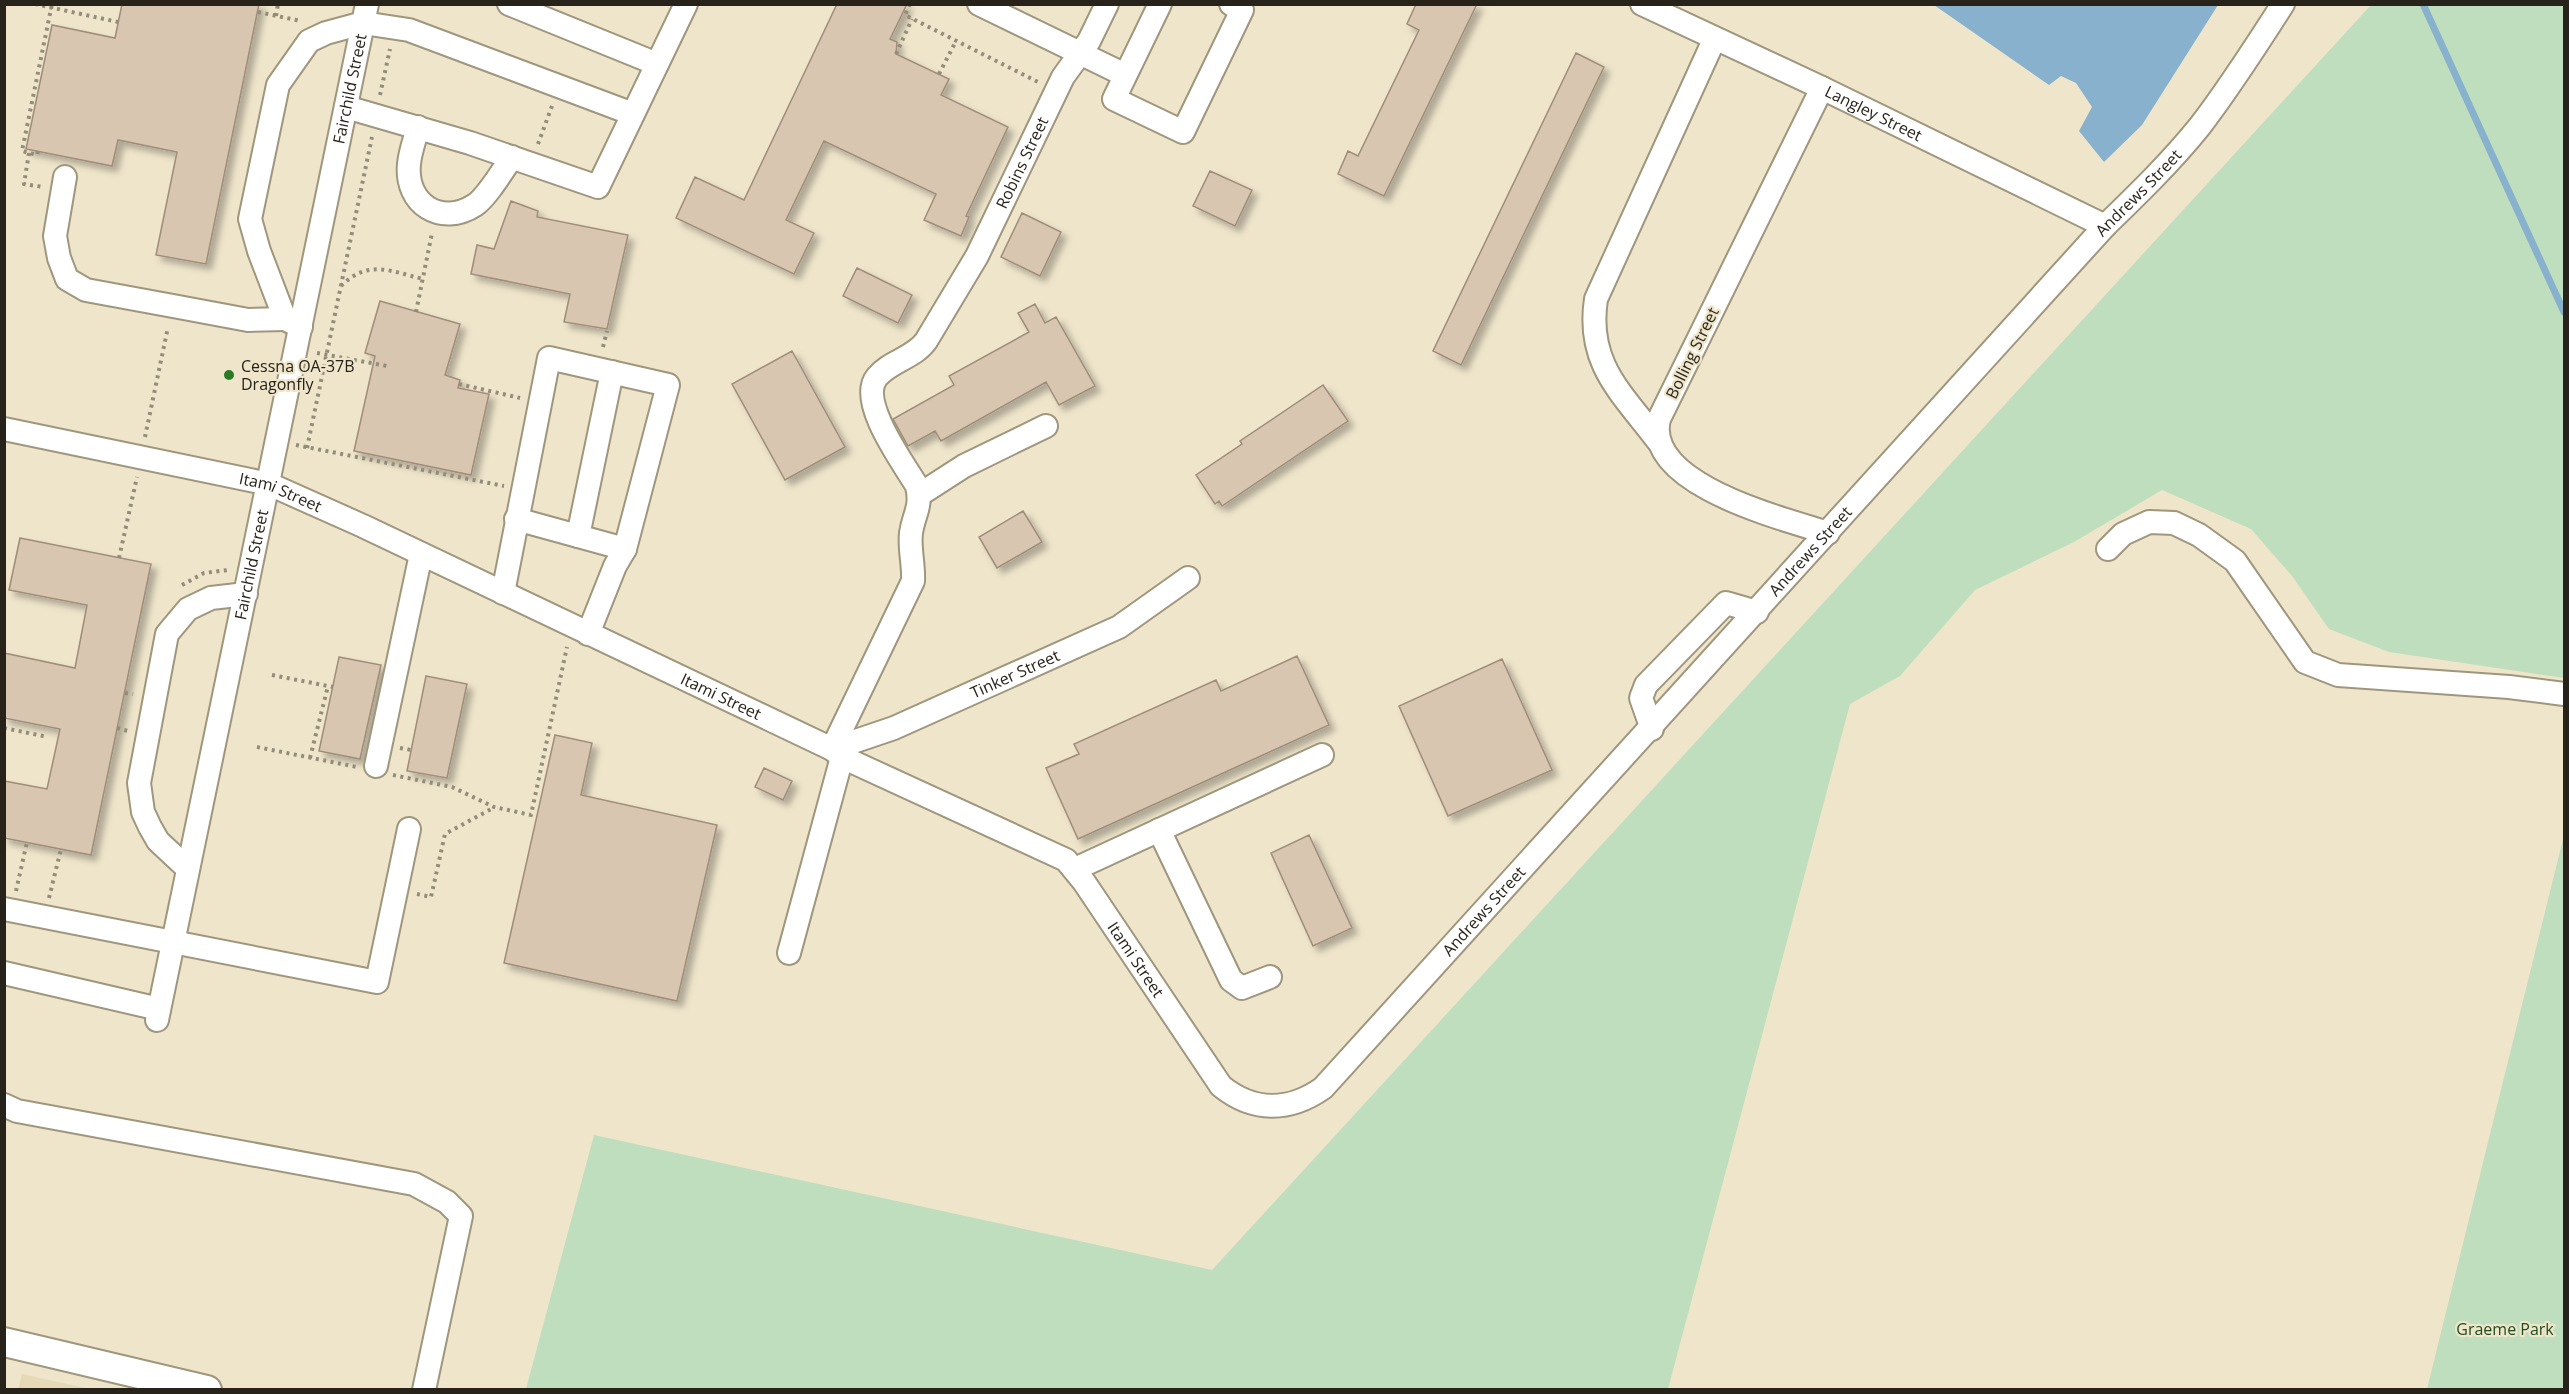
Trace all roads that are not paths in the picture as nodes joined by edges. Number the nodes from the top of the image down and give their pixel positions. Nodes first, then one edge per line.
1 (509, 4) edge
2 (686, 4) edge
3 (979, 4) edge
4 (1107, 4) edge
5 (1160, 4) edge
6 (1230, 4) edge
7 (1642, 4) edge
8 (2283, 4) edge
9 (365, 14) edge
10 (1713, 40) junction
11 (1079, 54) junction
12 (657, 64) junction
13 (1125, 75) junction
14 (1822, 88) junction
15 (346, 107) junction
16 (633, 114) junction
17 (418, 128) junction
18 (512, 157) junction
19 (64, 184) road end
20 (2105, 226) junction
21 (294, 332) junction
22 (612, 372) junction
23 (1046, 426) dead end
24 (4, 429) edge
25 (1658, 441) junction
26 (269, 484) junction
27 (919, 495) junction
28 (516, 519) junction
29 (1828, 533) junction
30 (578, 536) junction
31 (625, 549) junction
32 (2108, 549) dead end
33 (421, 554) junction
34 (1188, 578) dead end
35 (503, 593) junction
36 (246, 594) junction
37 (1757, 612) junction
38 (580, 629) junction
39 (2565, 694) edge
40 (1652, 729) junction
41 (837, 753) junction
42 (1322, 755) dead end
43 (376, 766) dead end
44 (409, 829) dead end
45 (1159, 830) junction
46 (188, 868) junction
47 (1075, 869) junction
48 (8, 910) edge
49 (173, 943) junction
50 (789, 953) dead end
51 (4, 973) edge
52 (1270, 977) dead end
53 (1323, 1088) joint
54 (4, 1105) edge
55 (4, 1342) edge
56 (207, 1389) edge
57 (424, 1389) edge

1 - 12 street
2 - 12 street
3 - 11 street
4 - 11 street, Robins Street
5 - 13 street
6 - 13 street
7 - 10 street, Langley Street
8 - 20 street, Andrews Street
9 - 15 street, Fairchild Street
9 - 16 street
9 - 21 street
10 - 14 street, Langley Street
10 - 25 street
11 - 13 street
11 - 27 street, Robins Street
12 - 16 street
14 - 20 street, Langley Street
14 - 25 street, Bolling Street
15 - 17 street
15 - 21 street, Fairchild Street
16 - 18 street
17 - 18 street
17 - 18 street
19 - 21 street
20 - 29 street, Andrews Street
21 - 26 street, Fairchild Street
22 - 28 street
22 - 30 street
22 - 31 street
23 - 27 street
24 - 26 street, Itami Street
25 - 29 street
26 - 33 street, Itami Street
26 - 36 street, Fairchild Street
27 - 41 street
28 - 30 street
28 - 35 street
29 - 37 street, Andrews Street
30 - 31 street
31 - 38 street
32 - 39 street
33 - 35 street, Itami Street
33 - 43 street
34 - 41 street, Tinker Street
35 - 38 street, Itami Street
36 - 46 street, Fairchild Street
36 - 46 street
37 - 40 street, Andrews Street
37 - 40 street
38 - 41 street, Itami Street
40 - 53 street, Andrews Street
41 - 47 street, Itami Street
41 - 50 street
42 - 45 street
44 - 49 street
45 - 47 street
45 - 52 street
46 - 49 street, Fairchild Street
47 - 53 street, Itami Street
48 - 49 street
49 - 51 street, Fairchild Street
54 - 57 street
55 - 56 main road

